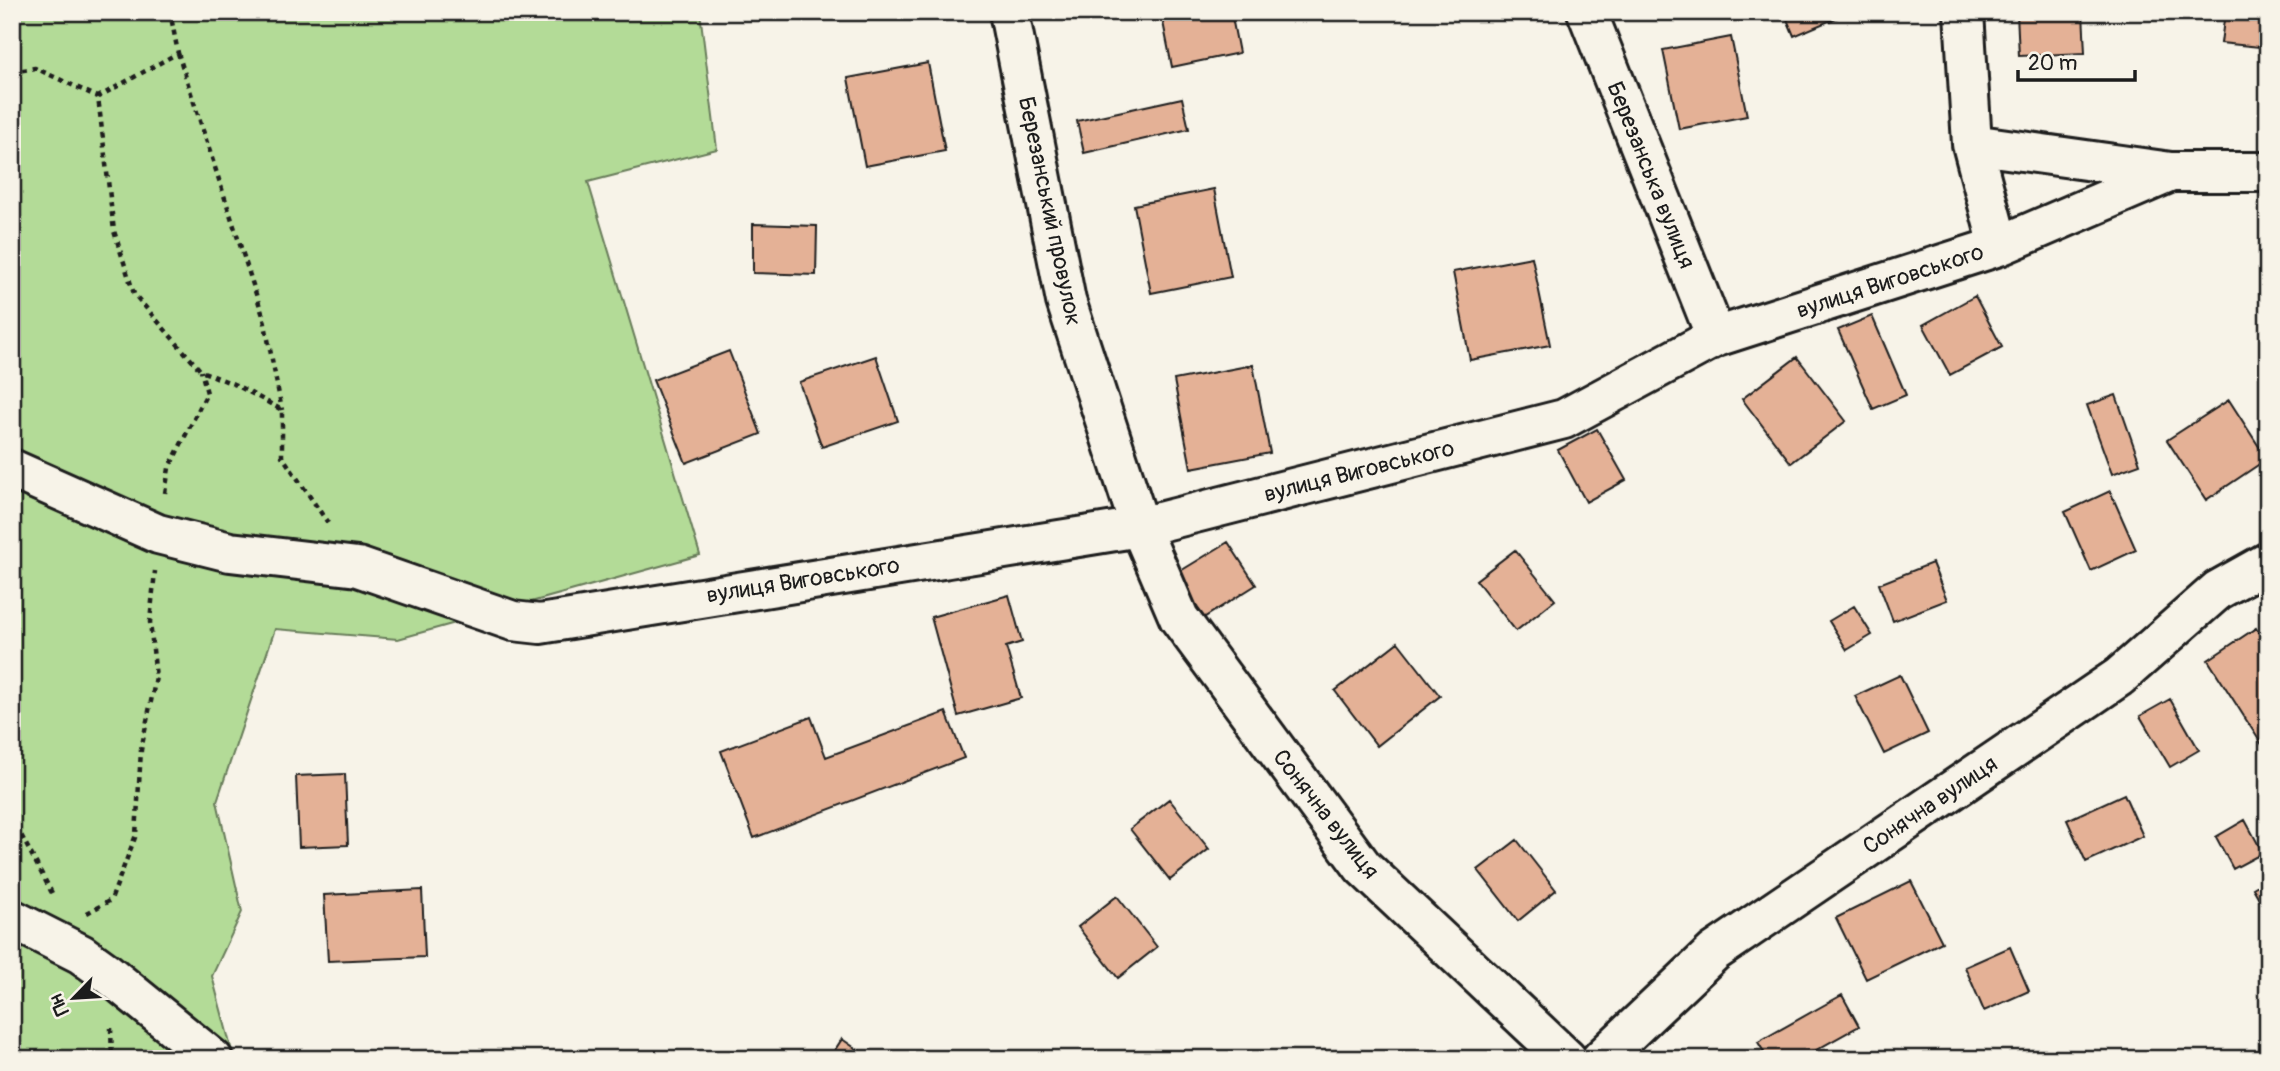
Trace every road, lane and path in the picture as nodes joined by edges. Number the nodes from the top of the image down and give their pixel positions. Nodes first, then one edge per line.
1 (167, 12) edge
2 (1009, 12) edge
3 (1587, 12) edge
4 (1964, 12) edge
5 (178, 53) junction
6 (12, 72) edge
7 (98, 97) junction
8 (1972, 144) junction
9 (2171, 172) junction
10 (2268, 172) edge
11 (1998, 246) junction
12 (1716, 337) junction
13 (201, 371) junction
14 (282, 410) junction
15 (12, 469) edge
16 (1140, 527) junction
17 (158, 534) junction
18 (2268, 562) edge
19 (358, 568) junction
20 (81, 916) dead end
21 (12, 919) edge
22 (213, 1059) edge
23 (1567, 1059) edge
24 (1601, 1059) edge

1 - 5 path
2 - 16 street, Березанський провулок
3 - 12 street, Березанська вулиця
4 - 8 street
5 - 7 path
5 - 14 path
6 - 7 path
7 - 13 path
8 - 9 street
8 - 11 street
9 - 10 street, вулиця Виговського
9 - 11 street, вулиця Виговського
11 - 12 street, вулиця Виговського
12 - 16 street, вулиця Виговського
13 - 14 path
13 - 17 path
14 - 19 path
15 - 17 street, вулиця Виговського
16 - 19 street, вулиця Виговського
16 - 23 street, Сонячна вулиця
17 - 19 street, вулиця Виговського
17 - 20 path
18 - 24 street, Сонячна вулиця
21 - 22 street

